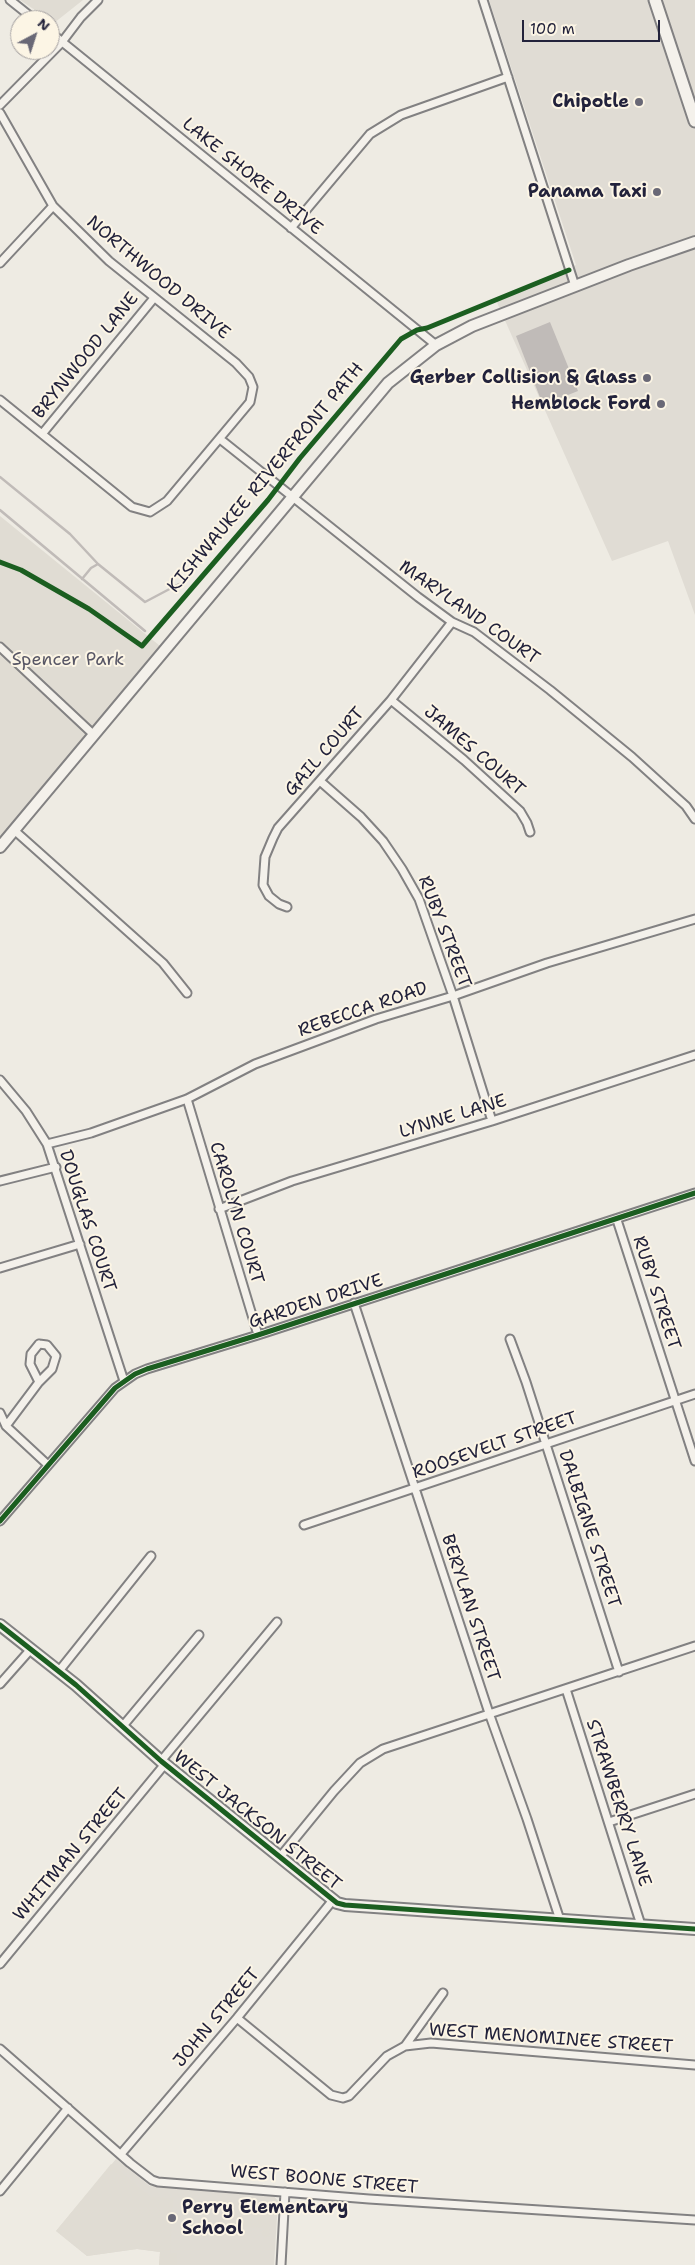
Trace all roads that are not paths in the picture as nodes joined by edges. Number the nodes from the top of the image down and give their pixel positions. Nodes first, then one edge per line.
1 (10, 0) edge
2 (98, 0) edge
3 (482, 0) edge
4 (655, 0) edge
5 (22, 10) edge
6 (62, 42) junction
7 (508, 77) junction
8 (0, 105) edge
9 (0, 113) edge
10 (695, 121) edge
11 (53, 206) junction
12 (292, 228) junction
13 (695, 242) edge
14 (0, 263) edge
15 (575, 286) junction
16 (154, 298) junction
17 (436, 345) junction
18 (0, 400) edge
19 (42, 434) junction
20 (220, 439) junction
21 (292, 498) junction
22 (452, 622) junction
23 (0, 648) edge
24 (391, 700) junction
25 (94, 735) junction
26 (320, 781) junction
27 (695, 819) edge
28 (14, 830) junction
29 (530, 832) dead end
30 (0, 847) edge
31 (287, 907) dead end
32 (695, 919) edge
33 (186, 993) dead end
34 (453, 996) junction
35 (695, 1055) edge
36 (0, 1080) edge
37 (187, 1099) junction
38 (492, 1121) junction
39 (47, 1144) junction
40 (56, 1167) junction
41 (0, 1182) edge
42 (695, 1193) edge
43 (219, 1209) junction
44 (616, 1220) junction
45 (80, 1244) junction
46 (0, 1268) edge
47 (354, 1303) junction
48 (258, 1335) junction
49 (510, 1339) dead end
50 (124, 1381) junction
51 (39, 1382) junction
52 (695, 1394) edge
53 (676, 1400) junction
54 (0, 1413) edge
55 (6, 1426) junction
56 (546, 1445) junction
57 (695, 1460) edge
58 (48, 1465) junction
59 (416, 1489) junction
60 (0, 1521) edge
61 (304, 1525) dead end
62 (151, 1556) dead end
63 (277, 1622) dead end
64 (0, 1625) edge
65 (198, 1635) dead end
66 (695, 1646) edge
67 (31, 1649) junction
68 (59, 1671) junction
69 (620, 1672) junction
70 (0, 1684) edge
71 (566, 1689) junction
72 (489, 1714) junction
73 (122, 1727) junction
74 (163, 1763) junction
75 (695, 1794) edge
76 (609, 1822) junction
77 (280, 1857) junction
78 (333, 1900) junction
79 (560, 1920) junction
80 (641, 1925) junction
81 (695, 1929) edge
82 (0, 1964) edge
83 (443, 1993) dead end
84 (237, 2018) junction
85 (405, 2046) junction
86 (0, 2049) edge
87 (695, 2065) edge
88 (68, 2108) junction
89 (121, 2154) junction
90 (0, 2191) edge
91 (285, 2192) junction
92 (695, 2220) edge
93 (281, 2265) edge

1 - 5 street
2 - 6 street
3 - 7 street
4 - 10 main road
6 - 8 street
6 - 12 street, LAKE SHORE DRIVE
7 - 12 street
7 - 15 street
9 - 11 street, NORTHWOOD DRIVE
11 - 14 street
11 - 16 street, NORTHWOOD DRIVE
12 - 17 street, LAKE SHORE DRIVE
13 - 15 main road
15 - 17 main road
16 - 19 street, BRYNWOOD LANE
16 - 20 street, NORTHWOOD DRIVE
17 - 21 main road
18 - 19 street
19 - 20 street
20 - 21 street, MARYLAND COURT
21 - 22 street, MARYLAND COURT
21 - 25 main road
22 - 24 street, GAIL COURT
22 - 27 street, MARYLAND COURT
23 - 25 street
24 - 26 street, GAIL COURT
24 - 29 street, JAMES COURT
25 - 28 main road
26 - 31 street, GAIL COURT
26 - 34 street, RUBY STREET
28 - 30 main road
28 - 33 street
32 - 34 street, REBECCA ROAD
34 - 37 street, REBECCA ROAD
34 - 38 street, RUBY STREET
35 - 38 street, LYNNE LANE
36 - 39 street, DOUGLAS COURT
37 - 39 street, REBECCA ROAD
37 - 43 street, CAROLYN COURT
38 - 43 street, LYNNE LANE
39 - 40 street, DOUGLAS COURT
40 - 41 street
40 - 45 street, DOUGLAS COURT
42 - 44 street, GARDEN DRIVE
43 - 48 street, CAROLYN COURT
44 - 47 street, GARDEN DRIVE
44 - 53 street, RUBY STREET
45 - 46 street
45 - 50 street, DOUGLAS COURT
47 - 48 street, GARDEN DRIVE
47 - 59 street, BERYLAN STREET
48 - 50 street, GARDEN DRIVE
49 - 56 street, DALBIGNE STREET
50 - 58 street, GARDEN DRIVE
51 - 51 street
51 - 55 street
52 - 53 street, ROOSEVELT STREET
53 - 56 street, ROOSEVELT STREET
53 - 57 street, RUBY STREET
54 - 55 street
55 - 58 street
56 - 59 street, ROOSEVELT STREET
56 - 69 street, DALBIGNE STREET
58 - 60 street, GARDEN DRIVE
59 - 61 street, ROOSEVELT STREET
59 - 72 street, BERYLAN STREET
62 - 68 street
63 - 74 street, WHITMAN STREET
64 - 67 main road, WEST JACKSON STREET
65 - 73 street
66 - 69 street
67 - 68 main road, WEST JACKSON STREET
67 - 70 street
68 - 73 main road, WEST JACKSON STREET
69 - 71 street
71 - 72 street
71 - 76 street, STRAWBERRY LANE
72 - 77 street
72 - 79 street, BERYLAN STREET
73 - 74 main road, WEST JACKSON STREET
74 - 77 main road, WEST JACKSON STREET
74 - 82 street, WHITMAN STREET
75 - 76 street
76 - 80 street, STRAWBERRY LANE
77 - 78 main road, WEST JACKSON STREET
78 - 79 main road, WEST JACKSON STREET
78 - 84 street, JOHN STREET
79 - 80 main road, WEST JACKSON STREET
80 - 81 main road, WEST JACKSON STREET
83 - 85 street
84 - 85 street
84 - 89 street, JOHN STREET
85 - 87 street, WEST MENOMINEE STREET
86 - 88 street, WEST BOONE STREET
88 - 89 street, WEST BOONE STREET
88 - 90 street
89 - 91 street, WEST BOONE STREET
91 - 92 street, WEST BOONE STREET
91 - 93 street

